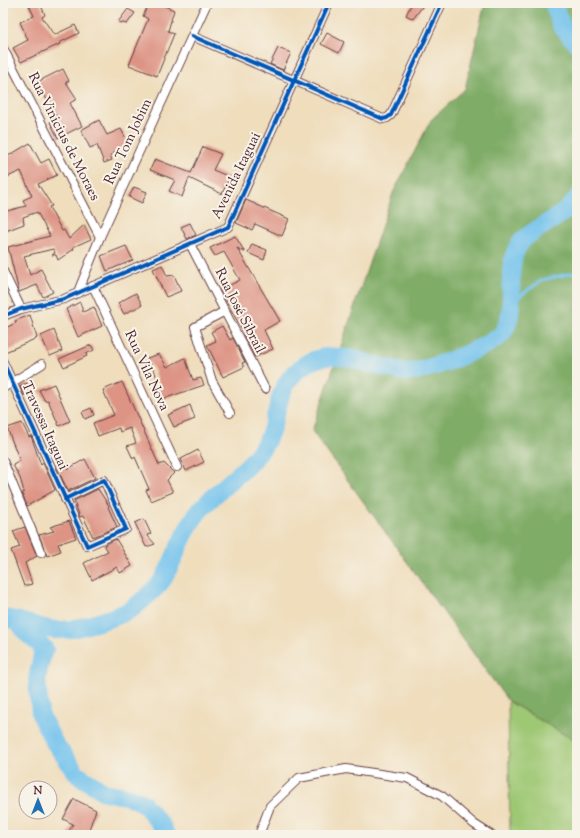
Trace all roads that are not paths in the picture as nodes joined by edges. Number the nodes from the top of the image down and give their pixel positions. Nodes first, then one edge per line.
1 (207, 3) edge
2 (329, 3) edge
3 (442, 3) edge
4 (192, 36) junction
5 (3, 48) edge
6 (294, 80) junction
7 (100, 237) junction
8 (190, 244) junction
9 (3, 271) edge
10 (92, 286) junction
11 (78, 292) junction
12 (21, 309) junction
13 (224, 311) junction
14 (3, 316) edge
15 (3, 362) edge
16 (42, 364) dead end
17 (13, 382) junction
18 (3, 388) edge
19 (265, 389) dead end
20 (230, 413) dead end
21 (3, 461) edge
22 (177, 467) dead end
23 (65, 499) junction
24 (41, 553) dead end
25 (259, 835) edge
26 (491, 835) edge

1 - 4 street, Rua Tom Jobim
2 - 6 street, Avenida Itaguai
3 - 6 street
4 - 6 street
4 - 7 street, Rua Tom Jobim
5 - 7 street, Rua Vinicius de Moraes
6 - 8 street, Avenida Itaguai
7 - 11 street, Rua Tom Jobim
8 - 10 street, Avenida Itaguai
8 - 13 street, Rua José Sibrail
9 - 12 street
10 - 11 street, Avenida Itaguai
10 - 22 street, Rua Vila Nova
11 - 12 street, Avenida Itaguai
12 - 14 street, Avenida Itaguai
13 - 19 street, Rua José Sibrail
13 - 20 street
15 - 17 street, Travessa Itaguai
16 - 17 street
17 - 18 street
17 - 23 street, Travessa Itaguai
21 - 24 street
23 - 23 street, Travessa Itaguai
25 - 26 street

